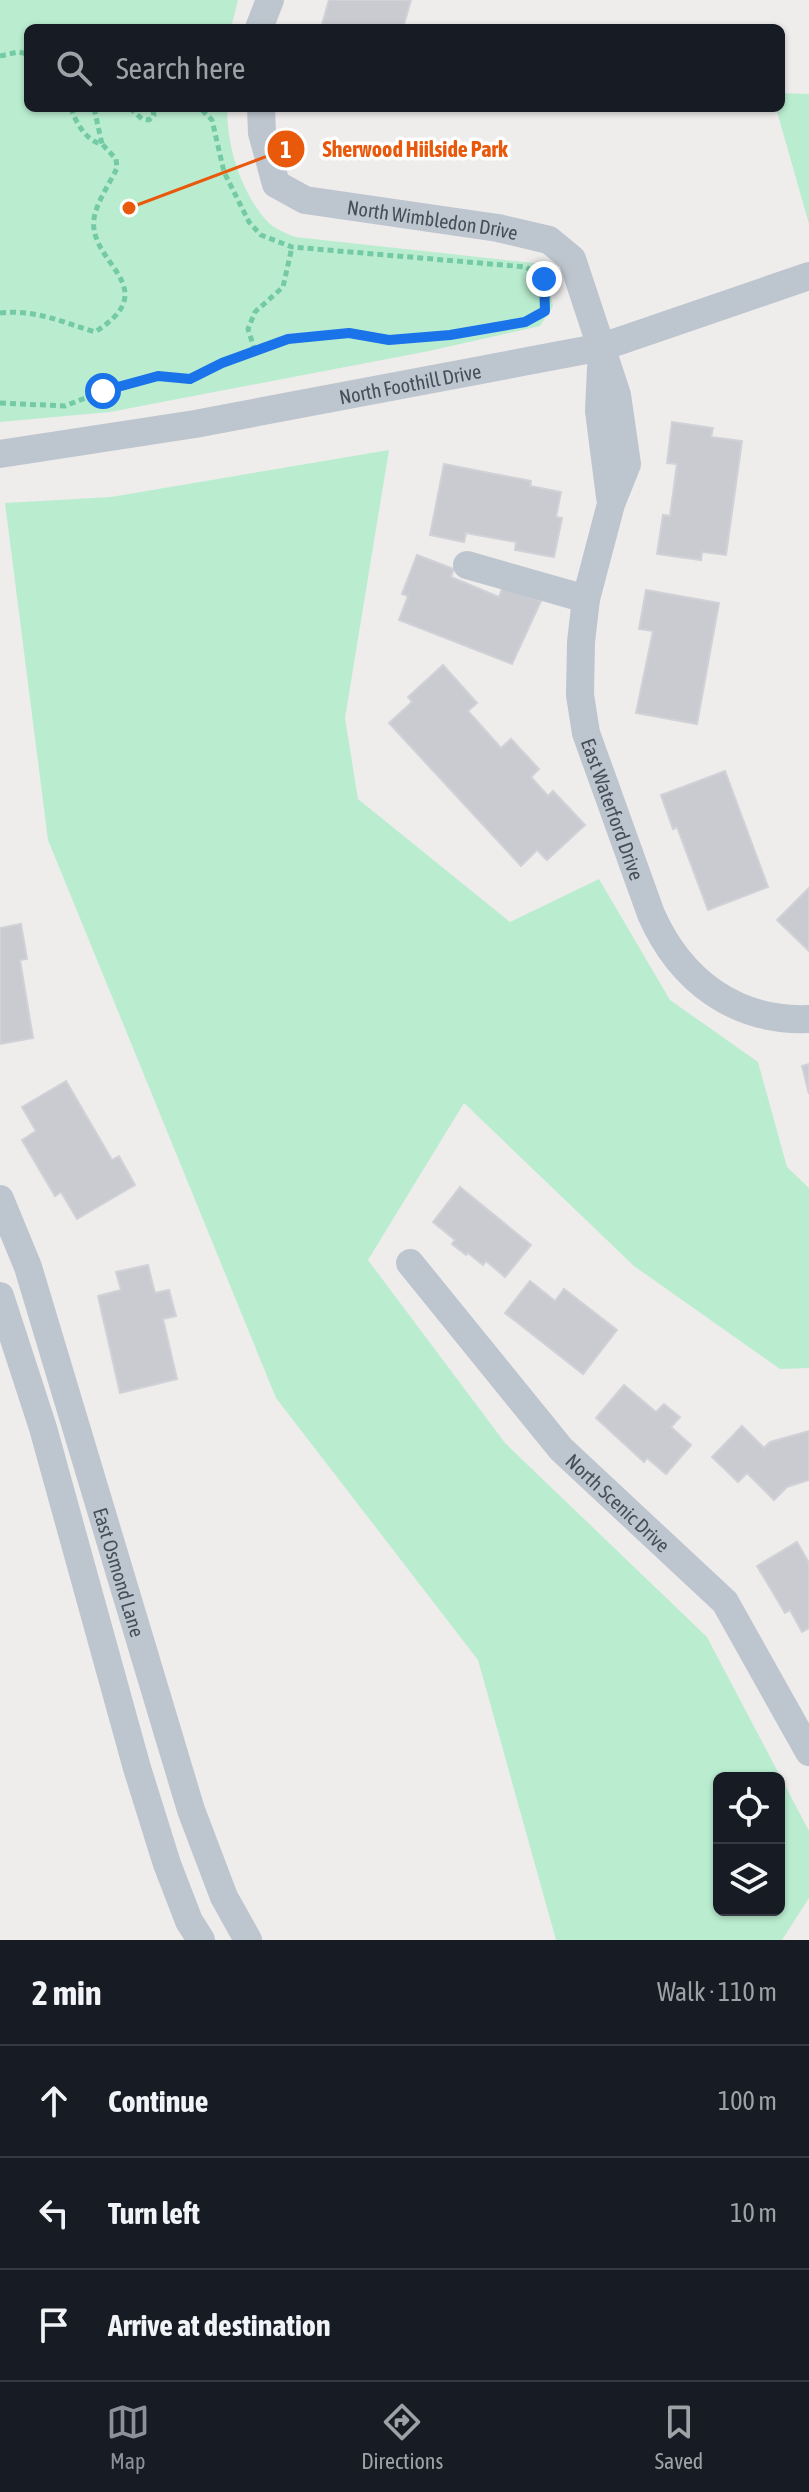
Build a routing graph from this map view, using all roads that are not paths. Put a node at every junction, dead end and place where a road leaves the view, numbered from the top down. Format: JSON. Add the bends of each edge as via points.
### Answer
{"nodes":[{"id":1,"x":270,"y":0,"type":"edge"},
{"id":2,"x":261,"y":24,"type":"edge"},
{"id":3,"x":261,"y":112,"type":"edge"},
{"id":4,"x":809,"y":276,"type":"edge"},
{"id":5,"x":602,"y":347,"type":"junction"},
{"id":6,"x":0,"y":454,"type":"edge"},
{"id":7,"x":467,"y":565,"type":"dead end"},
{"id":8,"x":586,"y":599,"type":"junction"},
{"id":9,"x":809,"y":1019,"type":"edge"},
{"id":10,"x":0,"y":1199,"type":"edge"},
{"id":11,"x":410,"y":1263,"type":"dead end"},
{"id":12,"x":0,"y":1296,"type":"edge"},
{"id":13,"x":809,"y":1752,"type":"edge"},
{"id":14,"x":201,"y":1940,"type":"edge"},
{"id":15,"x":248,"y":1940,"type":"edge"}],
"edges":[{"from":1,"to":2,"type":"street"},
{"from":3,"to":5,"type":"street","name":"North Wimbledon Drive","via":[[276,184],[305,200],[549,240],[572,259]]},
{"from":4,"to":5,"type":"street","name":"North Foothill Drive"},
{"from":5,"to":6,"type":"street","name":"North Foothill Drive","via":[[195,424]]},
{"from":5,"to":8,"type":"street","name":"East Waterford Drive","via":[[599,411],[611,504]]},
{"from":7,"to":8,"type":"street"},
{"from":8,"to":9,"type":"street","name":"East Waterford Drive","via":[[580,695],[586,733],[663,942],[687,973],[721,999],[754,1012]]},
{"from":10,"to":15,"type":"street","name":"East Osmond Lane","via":[[28,1267],[191,1810],[224,1897]]},
{"from":11,"to":13,"type":"street","name":"North Scenic Drive","via":[[561,1449],[725,1602]]},
{"from":12,"to":14,"type":"street","name":"East Osmond Lane","via":[[43,1428],[141,1782],[167,1864]]}]}
